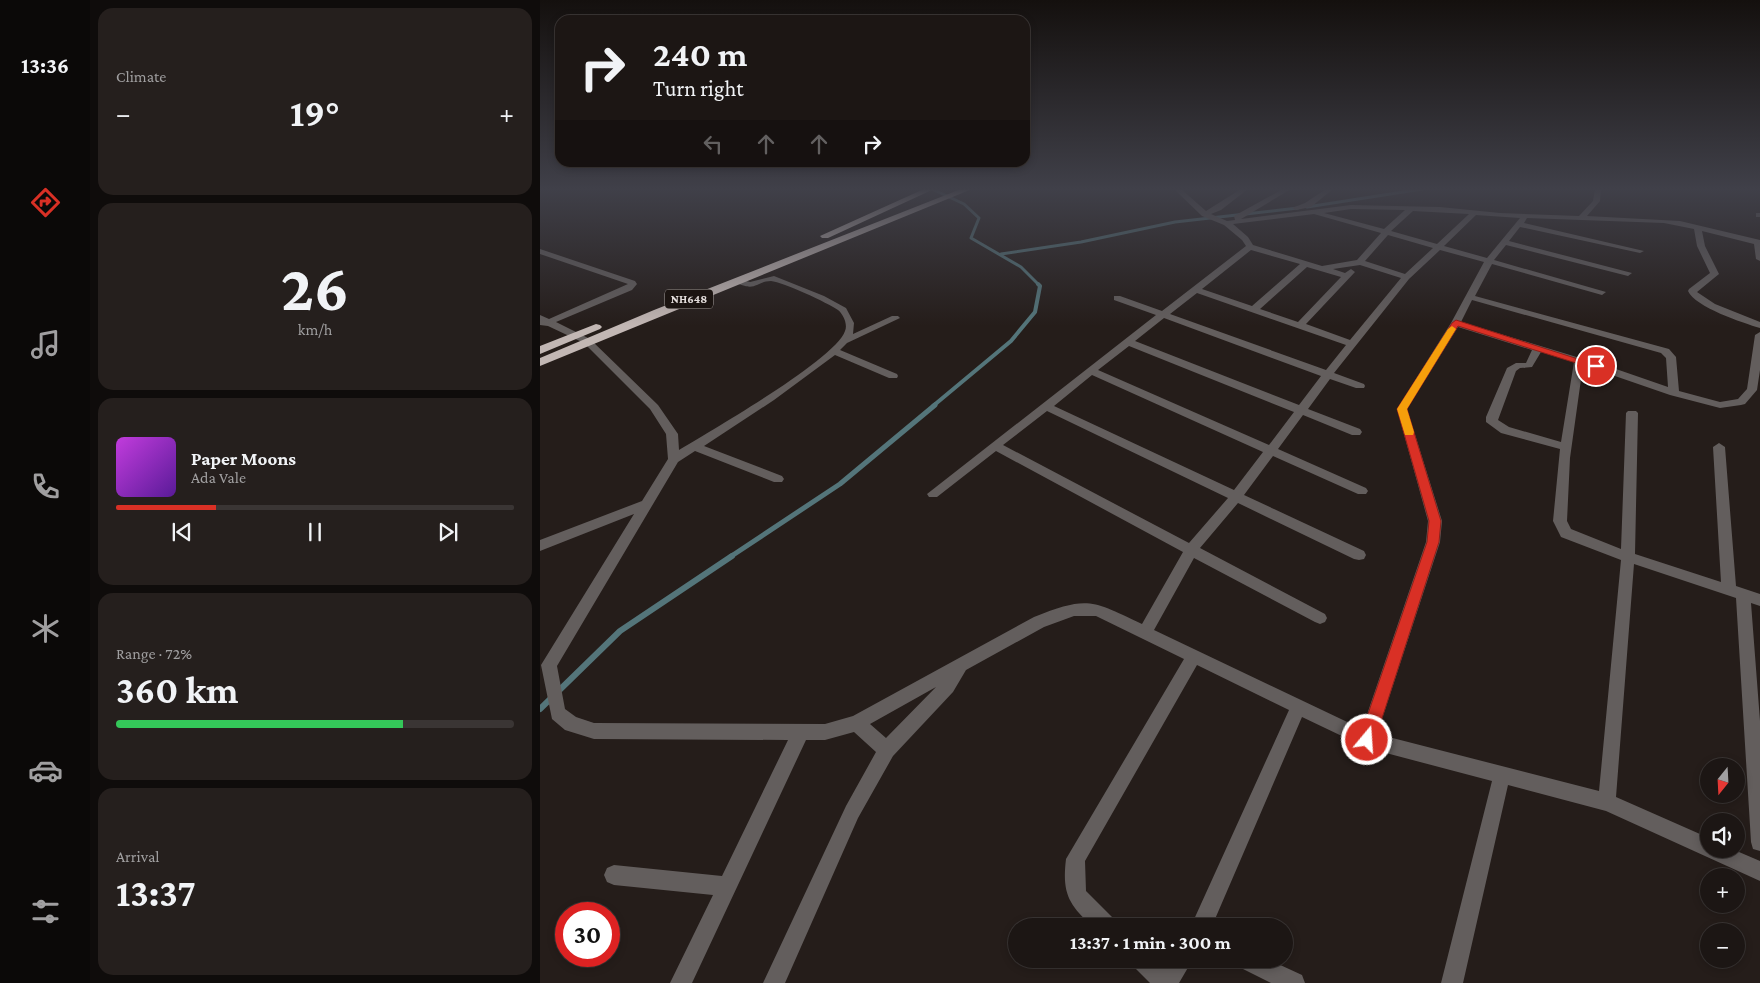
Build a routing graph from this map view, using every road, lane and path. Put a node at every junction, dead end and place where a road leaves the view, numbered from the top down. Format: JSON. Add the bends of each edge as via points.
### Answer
{"nodes":[{"id":1,"x":828,"y":235,"type":"joint"},
{"id":2,"x":853,"y":235,"type":"edge"},
{"id":3,"x":1240,"y":235,"type":"edge"},
{"id":4,"x":1384,"y":235,"type":"edge"},
{"id":5,"x":1396,"y":235,"type":"edge"},
{"id":6,"x":1451,"y":235,"type":"edge"},
{"id":7,"x":1510,"y":235,"type":"edge"},
{"id":8,"x":1579,"y":235,"type":"edge"},
{"id":9,"x":1699,"y":235,"type":"edge"},
{"id":10,"x":1728,"y":235,"type":"edge"},
{"id":11,"x":840,"y":240,"type":"junction"},
{"id":12,"x":1504,"y":242,"type":"junction"},
{"id":13,"x":1759,"y":242,"type":"edge"},
{"id":14,"x":1250,"y":247,"type":"junction"},
{"id":15,"x":1439,"y":247,"type":"junction"},
{"id":16,"x":540,"y":251,"type":"edge"},
{"id":17,"x":1640,"y":251,"type":"dead end"},
{"id":18,"x":1760,"y":259,"type":"edge"},
{"id":19,"x":1489,"y":261,"type":"junction"},
{"id":20,"x":1360,"y":262,"type":"junction"},
{"id":21,"x":1305,"y":264,"type":"junction"},
{"id":22,"x":1320,"y":269,"type":"junction"},
{"id":23,"x":1628,"y":273,"type":"dead end"},
{"id":24,"x":1406,"y":277,"type":"junction"},
{"id":25,"x":738,"y":280,"type":"junction"},
{"id":26,"x":1196,"y":289,"type":"junction"},
{"id":27,"x":1602,"y":292,"type":"dead end"},
{"id":28,"x":1470,"y":297,"type":"junction"},
{"id":29,"x":1117,"y":298,"type":"dead end"},
{"id":30,"x":1254,"y":309,"type":"junction"},
{"id":31,"x":1162,"y":315,"type":"junction"},
{"id":32,"x":895,"y":318,"type":"dead end"},
{"id":33,"x":543,"y":322,"type":"edge"},
{"id":34,"x":1456,"y":323,"type":"junction"},
{"id":35,"x":1300,"y":325,"type":"junction"},
{"id":36,"x":1760,"y":325,"type":"edge"},
{"id":37,"x":1760,"y":335,"type":"edge"},
{"id":38,"x":581,"y":338,"type":"junction"},
{"id":39,"x":845,"y":340,"type":"junction"},
{"id":40,"x":1128,"y":342,"type":"junction"},
{"id":41,"x":1353,"y":344,"type":"junction"},
{"id":42,"x":1538,"y":348,"type":"junction"},
{"id":43,"x":540,"y":350,"type":"edge"},
{"id":44,"x":834,"y":351,"type":"junction"},
{"id":45,"x":1579,"y":361,"type":"junction"},
{"id":46,"x":540,"y":362,"type":"edge"},
{"id":47,"x":1091,"y":371,"type":"junction"},
{"id":48,"x":1328,"y":374,"type":"junction"},
{"id":49,"x":893,"y":376,"type":"dead end"},
{"id":50,"x":1360,"y":386,"type":"dead end"},
{"id":51,"x":1674,"y":393,"type":"junction"},
{"id":52,"x":1045,"y":406,"type":"junction"},
{"id":53,"x":1301,"y":410,"type":"junction"},
{"id":54,"x":1632,"y":413,"type":"dead end"},
{"id":55,"x":1356,"y":432,"type":"dead end"},
{"id":56,"x":694,"y":446,"type":"junction"},
{"id":57,"x":995,"y":446,"type":"junction"},
{"id":58,"x":1566,"y":447,"type":"junction"},
{"id":59,"x":1719,"y":447,"type":"dead end"},
{"id":60,"x":1271,"y":451,"type":"junction"},
{"id":61,"x":674,"y":459,"type":"junction"},
{"id":62,"x":778,"y":479,"type":"dead end"},
{"id":63,"x":1362,"y":491,"type":"dead end"},
{"id":64,"x":933,"y":494,"type":"dead end"},
{"id":65,"x":1236,"y":497,"type":"junction"},
{"id":66,"x":647,"y":504,"type":"junction"},
{"id":67,"x":540,"y":546,"type":"edge"},
{"id":68,"x":1191,"y":550,"type":"junction"},
{"id":69,"x":1359,"y":554,"type":"dead end"},
{"id":70,"x":1628,"y":557,"type":"junction"},
{"id":71,"x":1736,"y":592,"type":"junction"},
{"id":72,"x":1760,"y":600,"type":"edge"},
{"id":73,"x":1320,"y":618,"type":"dead end"},
{"id":74,"x":1145,"y":633,"type":"junction"},
{"id":75,"x":1194,"y":656,"type":"junction"},
{"id":76,"x":960,"y":666,"type":"junction"},
{"id":77,"x":1299,"y":706,"type":"junction"},
{"id":78,"x":856,"y":722,"type":"junction"},
{"id":79,"x":801,"y":732,"type":"junction"},
{"id":80,"x":1367,"y":740,"type":"junction"},
{"id":81,"x":887,"y":750,"type":"junction"},
{"id":82,"x":1502,"y":776,"type":"junction"},
{"id":83,"x":1607,"y":802,"type":"junction"},
{"id":84,"x":1760,"y":842,"type":"edge"},
{"id":85,"x":1700,"y":844,"type":"edge"},
{"id":86,"x":1732,"y":858,"type":"edge"},
{"id":87,"x":1760,"y":871,"type":"edge"},
{"id":88,"x":614,"y":875,"type":"dead end"},
{"id":89,"x":728,"y":887,"type":"junction"},
{"id":90,"x":1099,"y":918,"type":"edge"},
{"id":91,"x":1205,"y":918,"type":"edge"},
{"id":92,"x":1150,"y":968,"type":"edge"},
{"id":93,"x":1176,"y":968,"type":"edge"},
{"id":94,"x":1263,"y":968,"type":"edge"},
{"id":95,"x":682,"y":983,"type":"edge"},
{"id":96,"x":774,"y":983,"type":"edge"},
{"id":97,"x":1166,"y":983,"type":"edge"},
{"id":98,"x":1294,"y":983,"type":"edge"},
{"id":99,"x":1452,"y":983,"type":"edge"}],
"edges":[{"from":1,"to":11,"type":"highway"},
{"from":1,"to":38,"type":"highway","number":"NH648"},
{"from":2,"to":11,"type":"highway","number":"NH648"},
{"from":3,"to":14,"type":"street"},
{"from":4,"to":20,"type":"street"},
{"from":5,"to":15,"type":"street"},
{"from":6,"to":15,"type":"street"},
{"from":7,"to":12,"type":"street"},
{"from":8,"to":17,"type":"street"},
{"from":9,"to":36,"type":"street","via":[[1715,274],[1692,291],[1694,296]]},
{"from":10,"to":13,"type":"street"},
{"from":11,"to":25,"type":"highway","number":"NH648"},
{"from":12,"to":19,"type":"street"},
{"from":12,"to":23,"type":"street"},
{"from":13,"to":18,"type":"street"},
{"from":14,"to":21,"type":"street"},
{"from":14,"to":26,"type":"street"},
{"from":15,"to":19,"type":"street"},
{"from":15,"to":24,"type":"street"},
{"from":16,"to":33,"type":"street","via":[[633,284]]},
{"from":19,"to":27,"type":"street"},
{"from":19,"to":28,"type":"street"},
{"from":20,"to":22,"type":"street"},
{"from":20,"to":24,"type":"street"},
{"from":21,"to":22,"type":"street"},
{"from":21,"to":30,"type":"street"},
{"from":22,"to":35,"type":"street","via":[[1350,273]]},
{"from":24,"to":41,"type":"street"},
{"from":25,"to":38,"type":"highway","number":"NH648"},
{"from":25,"to":39,"type":"street","via":[[750,285],[773,279],[831,302],[848,318],[850,330]]},
{"from":26,"to":30,"type":"street"},
{"from":26,"to":31,"type":"street"},
{"from":28,"to":34,"type":"street"},
{"from":28,"to":51,"type":"street","via":[[1665,351],[1672,357]]},
{"from":29,"to":31,"type":"street"},
{"from":30,"to":35,"type":"street"},
{"from":31,"to":40,"type":"street"},
{"from":31,"to":48,"type":"street"},
{"from":32,"to":39,"type":"street"},
{"from":33,"to":38,"type":"street"},
{"from":34,"to":42,"type":"street"},
{"from":34,"to":80,"type":"street","via":[[1402,409],[1435,521],[1433,542]]},
{"from":35,"to":41,"type":"street"},
{"from":37,"to":51,"type":"street","via":[[1752,390],[1742,402],[1720,405]]},
{"from":38,"to":43,"type":"highway","number":"NH648"},
{"from":38,"to":46,"type":"highway","number":"NH648"},
{"from":38,"to":61,"type":"street","via":[[654,407],[672,434]]},
{"from":39,"to":44,"type":"street"},
{"from":40,"to":47,"type":"street"},
{"from":40,"to":53,"type":"street"},
{"from":41,"to":48,"type":"street"},
{"from":42,"to":45,"type":"street"},
{"from":42,"to":58,"type":"street","via":[[1533,364],[1516,366],[1511,370],[1492,422],[1505,430]]},
{"from":44,"to":49,"type":"street"},
{"from":44,"to":56,"type":"street","via":[[793,384]]},
{"from":45,"to":51,"type":"street"},
{"from":45,"to":58,"type":"street"},
{"from":47,"to":52,"type":"street"},
{"from":47,"to":60,"type":"street"},
{"from":48,"to":50,"type":"street"},
{"from":48,"to":53,"type":"street"},
{"from":52,"to":57,"type":"street"},
{"from":52,"to":65,"type":"street"},
{"from":53,"to":55,"type":"street"},
{"from":53,"to":60,"type":"street"},
{"from":54,"to":70,"type":"street"},
{"from":56,"to":61,"type":"street"},
{"from":56,"to":62,"type":"street"},
{"from":57,"to":64,"type":"street"},
{"from":57,"to":68,"type":"street"},
{"from":58,"to":70,"type":"street","via":[[1562,527],[1566,533]]},
{"from":59,"to":71,"type":"street"},
{"from":60,"to":63,"type":"street"},
{"from":60,"to":65,"type":"street"},
{"from":61,"to":66,"type":"street"},
{"from":65,"to":68,"type":"street"},
{"from":65,"to":69,"type":"street"},
{"from":66,"to":67,"type":"street"},
{"from":66,"to":79,"type":"street","via":[[549,665],[558,713],[571,724],[594,731]]},
{"from":68,"to":73,"type":"street"},
{"from":68,"to":74,"type":"street"},
{"from":70,"to":71,"type":"street"},
{"from":70,"to":83,"type":"street"},
{"from":71,"to":72,"type":"street"},
{"from":71,"to":84,"type":"street"},
{"from":74,"to":75,"type":"street"},
{"from":74,"to":76,"type":"street","via":[[1098,610],[1076,608],[1039,622]]},
{"from":75,"to":77,"type":"street"},
{"from":75,"to":90,"type":"street","via":[[1076,858],[1072,882],[1078,898]]},
{"from":76,"to":78,"type":"street"},
{"from":76,"to":81,"type":"street","via":[[947,687]]},
{"from":77,"to":80,"type":"street"},
{"from":77,"to":91,"type":"street"},
{"from":78,"to":79,"type":"street","via":[[825,732]]},
{"from":78,"to":81,"type":"street"},
{"from":79,"to":89,"type":"street"},
{"from":80,"to":82,"type":"street"},
{"from":81,"to":96,"type":"street","via":[[852,812]]},
{"from":82,"to":83,"type":"street"},
{"from":82,"to":99,"type":"street"},
{"from":83,"to":85,"type":"street"},
{"from":86,"to":87,"type":"street"},
{"from":88,"to":89,"type":"street"},
{"from":89,"to":95,"type":"street"},
{"from":92,"to":97,"type":"street"},
{"from":93,"to":97,"type":"street"},
{"from":94,"to":98,"type":"street"}]}
